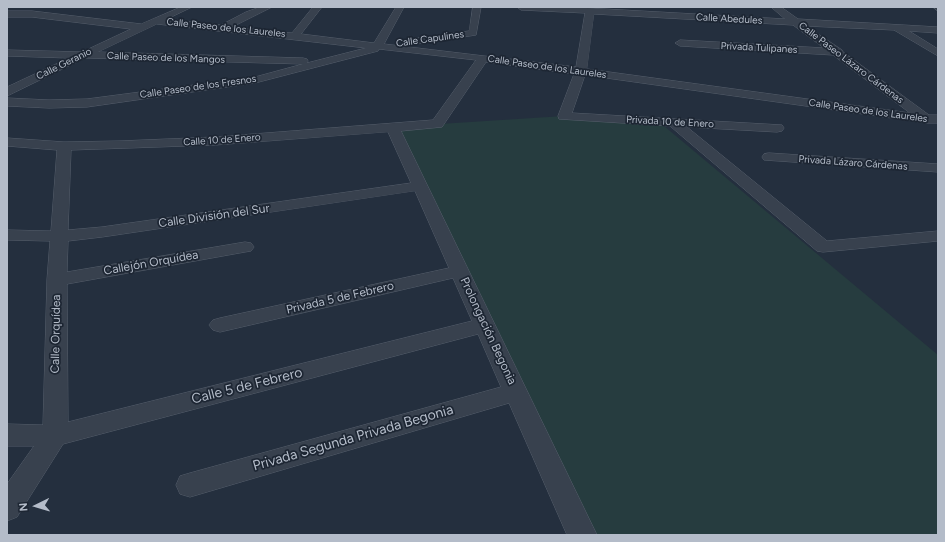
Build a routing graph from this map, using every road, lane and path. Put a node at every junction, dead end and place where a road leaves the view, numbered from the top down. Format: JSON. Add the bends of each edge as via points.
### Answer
{"nodes":[{"id":1,"x":188,"y":7,"type":"edge"},
{"id":2,"x":268,"y":7,"type":"edge"},
{"id":3,"x":318,"y":7,"type":"edge"},
{"id":4,"x":400,"y":7,"type":"edge"},
{"id":5,"x":477,"y":7,"type":"edge"},
{"id":6,"x":521,"y":7,"type":"edge"},
{"id":7,"x":775,"y":7,"type":"edge"},
{"id":8,"x":590,"y":11,"type":"junction"},
{"id":9,"x":654,"y":11,"type":"edge"},
{"id":10,"x":7,"y":14,"type":"edge"},
{"id":11,"x":156,"y":20,"type":"junction"},
{"id":12,"x":797,"y":22,"type":"junction"},
{"id":13,"x":142,"y":27,"type":"junction"},
{"id":14,"x":223,"y":28,"type":"junction"},
{"id":15,"x":896,"y":28,"type":"junction"},
{"id":16,"x":938,"y":30,"type":"edge"},
{"id":17,"x":295,"y":36,"type":"junction"},
{"id":18,"x":680,"y":44,"type":"dead end"},
{"id":19,"x":382,"y":46,"type":"junction"},
{"id":20,"x":838,"y":52,"type":"junction"},
{"id":21,"x":7,"y":53,"type":"edge"},
{"id":22,"x":938,"y":53,"type":"edge"},
{"id":23,"x":83,"y":55,"type":"junction"},
{"id":24,"x":483,"y":58,"type":"junction"},
{"id":25,"x":326,"y":62,"type":"junction"},
{"id":26,"x":581,"y":71,"type":"junction"},
{"id":27,"x":7,"y":92,"type":"edge"},
{"id":28,"x":7,"y":102,"type":"edge"},
{"id":29,"x":673,"y":122,"type":"junction"},
{"id":30,"x":934,"y":122,"type":"edge"},
{"id":31,"x":393,"y":127,"type":"junction"},
{"id":32,"x":777,"y":128,"type":"dead end"},
{"id":33,"x":7,"y":142,"type":"edge"},
{"id":34,"x":64,"y":146,"type":"junction"},
{"id":35,"x":768,"y":157,"type":"dead end"},
{"id":36,"x":938,"y":168,"type":"edge"},
{"id":37,"x":420,"y":186,"type":"junction"},
{"id":38,"x":7,"y":235,"type":"edge"},
{"id":39,"x":60,"y":236,"type":"junction"},
{"id":40,"x":938,"y":236,"type":"edge"},
{"id":41,"x":245,"y":247,"type":"dead end"},
{"id":42,"x":460,"y":271,"type":"junction"},
{"id":43,"x":57,"y":280,"type":"junction"},
{"id":44,"x":220,"y":325,"type":"dead end"},
{"id":45,"x":485,"y":325,"type":"junction"},
{"id":46,"x":516,"y":392,"type":"junction"},
{"id":47,"x":7,"y":435,"type":"edge"},
{"id":48,"x":54,"y":436,"type":"junction"},
{"id":49,"x":190,"y":485,"type":"dead end"},
{"id":50,"x":7,"y":508,"type":"edge"},
{"id":51,"x":582,"y":535,"type":"edge"}],
"edges":[{"from":1,"to":11,"type":"street","name":"Calle Geranio"},
{"from":2,"to":14,"type":"street"},
{"from":3,"to":17,"type":"street"},
{"from":4,"to":19,"type":"street"},
{"from":5,"to":19,"type":"street","name":"Calle Capulines","via":[[473,33]]},
{"from":6,"to":8,"type":"street","name":"Calle Abedules"},
{"from":7,"to":12,"type":"street","name":"Calle Paseo Lázaro Cárdenas"},
{"from":8,"to":9,"type":"street","name":"Calle Abedules"},
{"from":8,"to":26,"type":"street"},
{"from":9,"to":12,"type":"street","name":"Calle Abedules"},
{"from":10,"to":13,"type":"street","via":[[32,14]]},
{"from":11,"to":13,"type":"street","name":"Calle Geranio"},
{"from":11,"to":14,"type":"street","name":"Calle Paseo de los Laureles"},
{"from":12,"to":15,"type":"street","name":"Calle Abedules"},
{"from":12,"to":20,"type":"street","name":"Calle Paseo Lázaro Cárdenas"},
{"from":13,"to":23,"type":"street","name":"Calle Geranio"},
{"from":14,"to":17,"type":"street","name":"Calle Paseo de los Laureles"},
{"from":15,"to":16,"type":"street","name":"Calle Abedules"},
{"from":15,"to":22,"type":"street"},
{"from":17,"to":19,"type":"street","name":"Calle Paseo de los Laureles"},
{"from":18,"to":20,"type":"street","name":"Privada Tulipanes"},
{"from":19,"to":24,"type":"street","name":"Calle Paseo de los Laureles"},
{"from":19,"to":25,"type":"street","name":"Calle Paseo de los Fresnos"},
{"from":20,"to":30,"type":"street","name":"Calle Paseo Lázaro Cárdenas"},
{"from":21,"to":23,"type":"street","name":"Calle Paseo de los Mangos"},
{"from":23,"to":25,"type":"street","name":"Calle Paseo de los Mangos"},
{"from":23,"to":27,"type":"street","name":"Calle Geranio"},
{"from":24,"to":26,"type":"street","name":"Calle Paseo de los Laureles"},
{"from":24,"to":31,"type":"street","name":"Calle 10 de Enero","via":[[437,124]]},
{"from":25,"to":28,"type":"street","name":"Calle Paseo de los Fresnos","via":[[255,80],[87,103]]},
{"from":26,"to":29,"type":"street","name":"Privada 10 de Enero","via":[[564,116]]},
{"from":26,"to":30,"type":"street","name":"Calle Paseo de los Laureles"},
{"from":29,"to":32,"type":"street","name":"Privada 10 de Enero"},
{"from":29,"to":40,"type":"street","via":[[823,247]]},
{"from":31,"to":34,"type":"street","name":"Calle 10 de Enero","via":[[215,140]]},
{"from":31,"to":37,"type":"street","name":"Prolongación Begonia"},
{"from":33,"to":34,"type":"street","name":"Calle 10 de Enero"},
{"from":34,"to":39,"type":"street","name":"Calle Orquídea"},
{"from":35,"to":36,"type":"street","name":"Privada Lázaro Cárdenas"},
{"from":37,"to":39,"type":"street","name":"Calle División del Sur"},
{"from":37,"to":42,"type":"street","name":"Prolongación Begonia"},
{"from":38,"to":39,"type":"street","name":"Calle División del Sur"},
{"from":39,"to":43,"type":"street","name":"Calle Orquídea"},
{"from":41,"to":43,"type":"street","name":"Callejón Orquídea"},
{"from":42,"to":44,"type":"street","name":"Privada 5 de Febrero"},
{"from":42,"to":45,"type":"street","name":"Prolongación Begonia"},
{"from":43,"to":48,"type":"street","name":"Calle Orquídea"},
{"from":45,"to":46,"type":"street","name":"Prolongación Begonia"},
{"from":45,"to":48,"type":"street","name":"Calle 5 de Febrero"},
{"from":46,"to":49,"type":"street","name":"Privada Segunda Privada Begonia"},
{"from":46,"to":51,"type":"street","name":"Prolongación Begonia"},
{"from":47,"to":48,"type":"street","name":"Calle 5 de Febrero"},
{"from":48,"to":50,"type":"street"}]}
